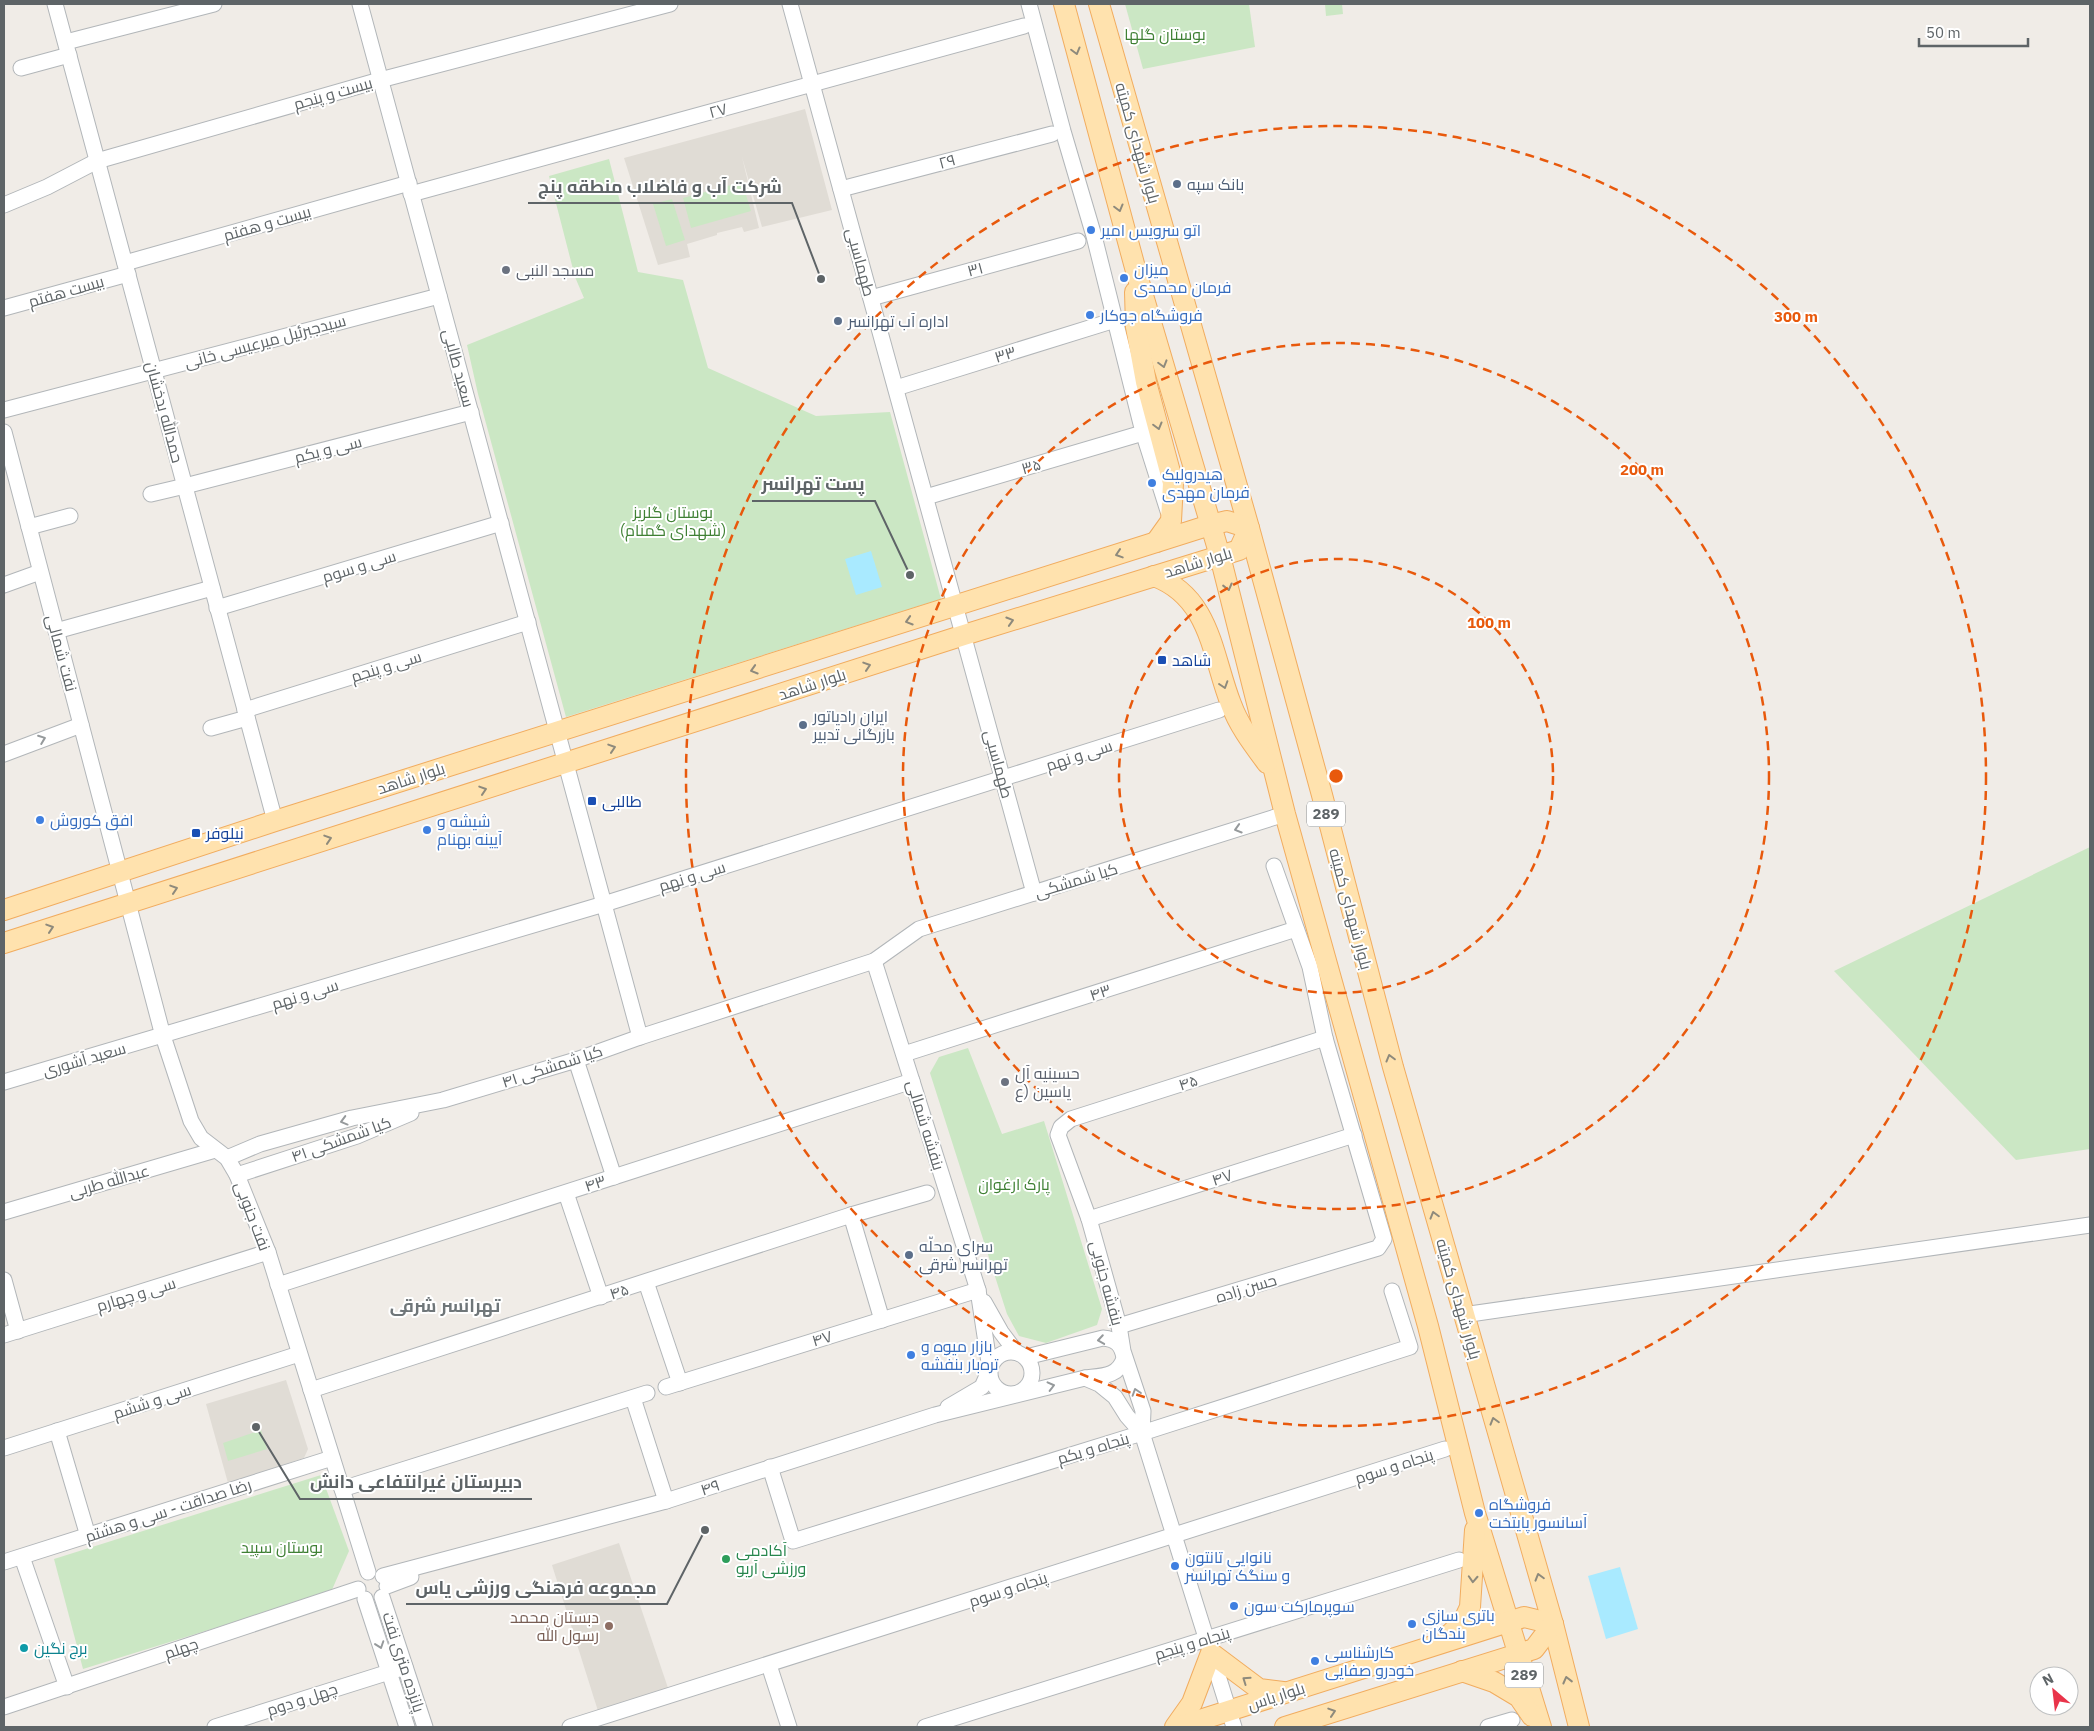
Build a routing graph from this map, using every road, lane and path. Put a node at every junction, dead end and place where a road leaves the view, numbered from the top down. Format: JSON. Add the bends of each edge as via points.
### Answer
{"nodes":[{"id":1,"x":56,"y":4,"type":"edge"},
{"id":2,"x":214,"y":4,"type":"edge"},
{"id":3,"x":360,"y":4,"type":"edge"},
{"id":4,"x":670,"y":4,"type":"edge"},
{"id":5,"x":790,"y":4,"type":"edge"},
{"id":6,"x":1029,"y":4,"type":"edge"},
{"id":7,"x":1064,"y":4,"type":"edge"},
{"id":8,"x":1099,"y":4,"type":"edge"},
{"id":9,"x":1024,"y":26,"type":"dead end"},
{"id":10,"x":67,"y":49,"type":"junction"},
{"id":11,"x":21,"y":68,"type":"dead end"},
{"id":12,"x":380,"y":80,"type":"junction"},
{"id":13,"x":812,"y":84,"type":"junction"},
{"id":14,"x":1052,"y":134,"type":"dead end"},
{"id":15,"x":98,"y":161,"type":"junction"},
{"id":16,"x":410,"y":189,"type":"junction"},
{"id":17,"x":841,"y":189,"type":"junction"},
{"id":18,"x":4,"y":205,"type":"edge"},
{"id":19,"x":1078,"y":241,"type":"dead end"},
{"id":20,"x":126,"y":268,"type":"junction"},
{"id":21,"x":1137,"y":275,"type":"junction"},
{"id":22,"x":439,"y":296,"type":"junction"},
{"id":23,"x":871,"y":298,"type":"junction"},
{"id":24,"x":4,"y":308,"type":"edge"},
{"id":25,"x":1114,"y":320,"type":"junction"},
{"id":26,"x":154,"y":370,"type":"junction"},
{"id":27,"x":896,"y":388,"type":"junction"},
{"id":28,"x":4,"y":410,"type":"edge"},
{"id":29,"x":471,"y":412,"type":"junction"},
{"id":30,"x":4,"y":432,"type":"edge"},
{"id":31,"x":1136,"y":435,"type":"dead end"},
{"id":32,"x":185,"y":486,"type":"junction"},
{"id":33,"x":151,"y":494,"type":"dead end"},
{"id":34,"x":926,"y":497,"type":"junction"},
{"id":35,"x":70,"y":516,"type":"dead end"},
{"id":36,"x":1171,"y":521,"type":"junction"},
{"id":37,"x":501,"y":523,"type":"junction"},
{"id":38,"x":1210,"y":525,"type":"junction"},
{"id":39,"x":29,"y":527,"type":"junction"},
{"id":40,"x":1249,"y":528,"type":"junction"},
{"id":41,"x":1156,"y":542,"type":"junction"},
{"id":42,"x":1220,"y":556,"type":"junction"},
{"id":43,"x":40,"y":572,"type":"junction"},
{"id":44,"x":1154,"y":576,"type":"junction"},
{"id":45,"x":4,"y":585,"type":"edge"},
{"id":46,"x":212,"y":588,"type":"junction"},
{"id":47,"x":956,"y":606,"type":"junction"},
{"id":48,"x":218,"y":608,"type":"junction"},
{"id":49,"x":528,"y":622,"type":"junction"},
{"id":50,"x":56,"y":631,"type":"junction"},
{"id":51,"x":964,"y":635,"type":"junction"},
{"id":52,"x":1219,"y":710,"type":"dead end"},
{"id":53,"x":246,"y":714,"type":"junction"},
{"id":54,"x":80,"y":724,"type":"junction"},
{"id":55,"x":211,"y":728,"type":"dead end"},
{"id":56,"x":558,"y":732,"type":"junction"},
{"id":57,"x":4,"y":754,"type":"edge"},
{"id":58,"x":566,"y":763,"type":"junction"},
{"id":59,"x":1274,"y":773,"type":"junction"},
{"id":60,"x":1003,"y":779,"type":"junction"},
{"id":61,"x":1285,"y":814,"type":"junction"},
{"id":62,"x":274,"y":821,"type":"junction"},
{"id":63,"x":1274,"y":866,"type":"dead end"},
{"id":64,"x":120,"y":873,"type":"junction"},
{"id":65,"x":1034,"y":893,"type":"junction"},
{"id":66,"x":127,"y":904,"type":"junction"},
{"id":67,"x":604,"y":904,"type":"junction"},
{"id":68,"x":4,"y":910,"type":"edge"},
{"id":69,"x":1296,"y":929,"type":"junction"},
{"id":70,"x":4,"y":943,"type":"edge"},
{"id":71,"x":874,"y":961,"type":"junction"},
{"id":72,"x":163,"y":1036,"type":"junction"},
{"id":73,"x":640,"y":1037,"type":"junction"},
{"id":74,"x":1325,"y":1038,"type":"junction"},
{"id":75,"x":904,"y":1054,"type":"junction"},
{"id":76,"x":576,"y":1060,"type":"junction"},
{"id":77,"x":912,"y":1081,"type":"junction"},
{"id":78,"x":4,"y":1082,"type":"edge"},
{"id":79,"x":443,"y":1100,"type":"junction"},
{"id":80,"x":1058,"y":1135,"type":"joint"},
{"id":81,"x":1354,"y":1135,"type":"junction"},
{"id":82,"x":221,"y":1154,"type":"junction"},
{"id":83,"x":237,"y":1175,"type":"junction"},
{"id":84,"x":614,"y":1177,"type":"junction"},
{"id":85,"x":566,"y":1193,"type":"junction"},
{"id":86,"x":927,"y":1193,"type":"dead end"},
{"id":87,"x":4,"y":1212,"type":"edge"},
{"id":88,"x":851,"y":1215,"type":"junction"},
{"id":89,"x":1090,"y":1219,"type":"junction"},
{"id":90,"x":2090,"y":1225,"type":"edge"},
{"id":91,"x":268,"y":1252,"type":"junction"},
{"id":92,"x":4,"y":1280,"type":"edge"},
{"id":93,"x":646,"y":1282,"type":"junction"},
{"id":94,"x":278,"y":1285,"type":"junction"},
{"id":95,"x":978,"y":1290,"type":"junction"},
{"id":96,"x":1392,"y":1290,"type":"dead end"},
{"id":97,"x":601,"y":1296,"type":"junction"},
{"id":98,"x":1463,"y":1315,"type":"junction"},
{"id":99,"x":882,"y":1320,"type":"junction"},
{"id":100,"x":1119,"y":1326,"type":"junction"},
{"id":101,"x":11,"y":1333,"type":"edge"},
{"id":102,"x":1123,"y":1352,"type":"junction"},
{"id":103,"x":299,"y":1354,"type":"junction"},
{"id":104,"x":1021,"y":1355,"type":"junction"},
{"id":105,"x":990,"y":1369,"type":"junction"},
{"id":106,"x":1085,"y":1378,"type":"junction"},
{"id":107,"x":311,"y":1390,"type":"junction"},
{"id":108,"x":1018,"y":1394,"type":"junction"},
{"id":109,"x":935,"y":1415,"type":"junction"},
{"id":110,"x":57,"y":1431,"type":"junction"},
{"id":111,"x":1142,"y":1433,"type":"junction"},
{"id":112,"x":5,"y":1443,"type":"edge"},
{"id":113,"x":1446,"y":1449,"type":"dead end"},
{"id":114,"x":332,"y":1458,"type":"junction"},
{"id":115,"x":770,"y":1467,"type":"junction"},
{"id":116,"x":342,"y":1488,"type":"junction"},
{"id":117,"x":666,"y":1501,"type":"junction"},
{"id":118,"x":1475,"y":1513,"type":"junction"},
{"id":119,"x":88,"y":1536,"type":"junction"},
{"id":120,"x":1174,"y":1536,"type":"junction"},
{"id":121,"x":22,"y":1557,"type":"junction"},
{"id":122,"x":1459,"y":1560,"type":"dead end"},
{"id":123,"x":4,"y":1562,"type":"edge"},
{"id":124,"x":380,"y":1583,"type":"junction"},
{"id":125,"x":361,"y":1594,"type":"junction"},
{"id":126,"x":1553,"y":1624,"type":"junction"},
{"id":127,"x":1500,"y":1625,"type":"junction"},
{"id":128,"x":1208,"y":1646,"type":"junction"},
{"id":129,"x":1431,"y":1648,"type":"junction"},
{"id":130,"x":1510,"y":1656,"type":"junction"},
{"id":131,"x":769,"y":1665,"type":"junction"},
{"id":132,"x":405,"y":1666,"type":"junction"},
{"id":133,"x":389,"y":1671,"type":"junction"},
{"id":134,"x":1462,"y":1671,"type":"junction"},
{"id":135,"x":67,"y":1687,"type":"junction"},
{"id":136,"x":1287,"y":1693,"type":"junction"},
{"id":137,"x":4,"y":1707,"type":"edge"},
{"id":138,"x":1231,"y":1719,"type":"edge"},
{"id":139,"x":1512,"y":1720,"type":"dead end"},
{"id":140,"x":215,"y":1727,"type":"edge"},
{"id":141,"x":407,"y":1727,"type":"edge"},
{"id":142,"x":425,"y":1727,"type":"edge"},
{"id":143,"x":570,"y":1727,"type":"edge"},
{"id":144,"x":789,"y":1727,"type":"edge"},
{"id":145,"x":926,"y":1727,"type":"edge"},
{"id":146,"x":1177,"y":1727,"type":"edge"},
{"id":147,"x":1285,"y":1727,"type":"edge"},
{"id":148,"x":1488,"y":1727,"type":"edge"},
{"id":149,"x":1540,"y":1727,"type":"edge"},
{"id":150,"x":1579,"y":1727,"type":"edge"}],
"edges":[{"from":1,"to":10,"type":"street","name":"حمدالله بدخشان"},
{"from":2,"to":10,"type":"street"},
{"from":3,"to":12,"type":"street","name":"سعید طالبی"},
{"from":4,"to":12,"type":"street","name":"بیست و پنجم"},
{"from":5,"to":13,"type":"street","name":"طهماسبی"},
{"from":6,"to":25,"type":"street","via":[[1094,236]]},
{"from":7,"to":21,"type":"main road","number":"289","one_way":true},
{"from":8,"to":40,"type":"main road","name":"بلوار شهدای کمیته","number":"289"},
{"from":9,"to":13,"type":"street","name":"۲۷"},
{"from":10,"to":11,"type":"street"},
{"from":10,"to":15,"type":"street","name":"حمدالله بدخشان"},
{"from":12,"to":15,"type":"street","name":"بیست و پنجم"},
{"from":12,"to":16,"type":"street","name":"سعید طالبی"},
{"from":13,"to":16,"type":"street","name":"۲۷"},
{"from":13,"to":17,"type":"street","name":"طهماسبی"},
{"from":14,"to":17,"type":"street","name":"۲۹"},
{"from":15,"to":18,"type":"street","name":"بیست و پنجم"},
{"from":15,"to":20,"type":"street","name":"حمدالله بدخشان"},
{"from":16,"to":20,"type":"street","name":"بیست و هفتم"},
{"from":16,"to":22,"type":"street","name":"سعید طالبی"},
{"from":17,"to":23,"type":"street","name":"طهماسبی"},
{"from":19,"to":23,"type":"street","name":"۳۱"},
{"from":20,"to":24,"type":"street","name":"بیست هفتم"},
{"from":20,"to":26,"type":"street","name":"حمدالله بدخشان"},
{"from":21,"to":36,"type":"main road","one_way":true,"via":[[1134,298],[1136,327],[1146,382],[1173,483]]},
{"from":21,"to":38,"type":"main road","number":"289","one_way":true},
{"from":22,"to":26,"type":"street","name":"سیدجبرئیل میرعیسی خانی"},
{"from":22,"to":29,"type":"street","name":"سعید طالبی"},
{"from":23,"to":27,"type":"street","name":"طهماسبی"},
{"from":25,"to":27,"type":"street","name":"۳۳"},
{"from":25,"to":36,"type":"street","via":[[1143,432]]},
{"from":26,"to":28,"type":"street","name":"سیدجبرئیل میرعیسی خانی"},
{"from":26,"to":32,"type":"street","name":"حمدالله بدخشان"},
{"from":27,"to":34,"type":"street","name":"طهماسبی"},
{"from":29,"to":32,"type":"street","name":"سی و یکم"},
{"from":29,"to":37,"type":"street","name":"سعید طالبی"},
{"from":30,"to":39,"type":"street","name":"نفت شمالی"},
{"from":31,"to":34,"type":"street","name":"۳۵"},
{"from":32,"to":33,"type":"street","name":"سی و یکم"},
{"from":32,"to":46,"type":"street","name":"حمدالله بدخشان"},
{"from":34,"to":47,"type":"street","name":"طهماسبی"},
{"from":35,"to":39,"type":"street"},
{"from":36,"to":41,"type":"main road"},
{"from":37,"to":48,"type":"street","name":"سی و سوم"},
{"from":37,"to":49,"type":"street","name":"سعید طالبی"},
{"from":38,"to":40,"type":"main road","name":"بلوار شاهد","via":[[1227,521]]},
{"from":38,"to":41,"type":"main road","name":"بلوار شاهد"},
{"from":38,"to":42,"type":"main road","number":"289"},
{"from":39,"to":43,"type":"street","name":"نفت شمالی"},
{"from":40,"to":42,"type":"main road","name":"بلوار شاهد","via":[[1239,550]]},
{"from":98,"to":40,"type":"main road","name":"بلوار شهدای کمیته","number":"289","one_way":true,"via":[[1392,1067]]},
{"from":41,"to":47,"type":"main road","name":"بلوار شاهد","one_way":true},
{"from":42,"to":44,"type":"main road","name":"بلوار شاهد"},
{"from":42,"to":59,"type":"main road","number":"289","one_way":true},
{"from":43,"to":45,"type":"street"},
{"from":43,"to":50,"type":"street","name":"نفت شمالی"},
{"from":51,"to":44,"type":"main road","name":"بلوار شاهد","one_way":true},
{"from":44,"to":59,"type":"main road","one_way":true,"via":[[1179,588],[1195,608],[1212,642],[1231,706],[1245,733]]},
{"from":46,"to":48,"type":"street","name":"حمدالله بدخشان"},
{"from":46,"to":50,"type":"street"},
{"from":47,"to":51,"type":"street","name":"طهماسبی"},
{"from":47,"to":56,"type":"main road","name":"بلوار شاهد","one_way":true},
{"from":48,"to":53,"type":"street","name":"حمدالله بدخشان"},
{"from":49,"to":53,"type":"street","name":"سی و پنجم"},
{"from":49,"to":56,"type":"street","name":"سعید طالبی"},
{"from":50,"to":54,"type":"street","name":"نفت شمالی"},
{"from":58,"to":51,"type":"main road","name":"بلوار شاهد","one_way":true},
{"from":51,"to":60,"type":"street","name":"طهماسبی"},
{"from":52,"to":60,"type":"street","name":"سی و نهم"},
{"from":53,"to":55,"type":"street","name":"سی و پنجم"},
{"from":53,"to":62,"type":"street","name":"حمدالله بدخشان"},
{"from":57,"to":54,"type":"street","one_way":true},
{"from":54,"to":64,"type":"street","name":"نفت شمالی"},
{"from":56,"to":58,"type":"street","name":"سعید طالبی"},
{"from":56,"to":62,"type":"main road","name":"بلوار شاهد"},
{"from":66,"to":58,"type":"main road","name":"بلوار شاهد","one_way":true},
{"from":58,"to":67,"type":"street"},
{"from":59,"to":61,"type":"main road","number":"289"},
{"from":60,"to":65,"type":"street","name":"طهماسبی"},
{"from":60,"to":67,"type":"street","name":"سی و نهم"},
{"from":61,"to":65,"type":"street","name":"کیا شمشکی","one_way":true},
{"from":61,"to":118,"type":"main road","number":"289","via":[[1425,1318]]},
{"from":62,"to":64,"type":"main road","name":"بلوار شاهد"},
{"from":63,"to":69,"type":"street"},
{"from":64,"to":66,"type":"street","name":"نفت جنوبی"},
{"from":64,"to":68,"type":"main road","name":"بلوار شاهد"},
{"from":65,"to":71,"type":"street","name":"کیا شمشکی","via":[[919,929]]},
{"from":70,"to":66,"type":"main road","name":"بلوار شاهد","one_way":true},
{"from":66,"to":72,"type":"street","name":"نفت جنوبی"},
{"from":67,"to":72,"type":"street","name":"سی و نهم"},
{"from":67,"to":73,"type":"street"},
{"from":69,"to":74,"type":"street","via":[[1310,967]]},
{"from":69,"to":75,"type":"street","name":"۴۳"},
{"from":71,"to":73,"type":"street","name":"۴۱ کیا شمشکی"},
{"from":71,"to":75,"type":"street","name":"بنفشه شمالی"},
{"from":72,"to":78,"type":"street","name":"سعید آشوری"},
{"from":72,"to":82,"type":"street","name":"نفت جنوبی","via":[[191,1121],[201,1138]]},
{"from":73,"to":76,"type":"street","name":"۴۱ کیا شمشکی"},
{"from":74,"to":80,"type":"street","name":"۴۵","via":[[1071,1119],[1061,1127]]},
{"from":74,"to":81,"type":"street"},
{"from":75,"to":77,"type":"street","name":"بنفشه شمالی"},
{"from":76,"to":79,"type":"street","name":"۴۱ کیا شمشکی"},
{"from":76,"to":84,"type":"street"},
{"from":77,"to":84,"type":"street","name":"۴۳"},
{"from":77,"to":95,"type":"street","name":"بنفشه شمالی"},
{"from":79,"to":82,"type":"street","name":"۴۱ کیا شمشکی","one_way":true,"via":[[352,1118]]},
{"from":79,"to":83,"type":"street","name":"کیا شمشکی ۴۱","via":[[357,1136]]},
{"from":80,"to":89,"type":"street","name":"بنفشه جنوبی"},
{"from":81,"to":89,"type":"street","name":"۴۷"},
{"from":81,"to":100,"type":"street","name":"حسن زاده","via":[[1384,1239],[1378,1248]]},
{"from":82,"to":83,"type":"street","name":"نفت جنوبی"},
{"from":82,"to":87,"type":"street","name":"عبدالله طربی"},
{"from":83,"to":91,"type":"street","name":"نفت جنوبی"},
{"from":84,"to":85,"type":"street","name":"۴۳"},
{"from":85,"to":94,"type":"street","name":"۴۳"},
{"from":85,"to":97,"type":"street"},
{"from":86,"to":88,"type":"street","name":"۴۵"},
{"from":88,"to":93,"type":"street","name":"۴۵"},
{"from":88,"to":99,"type":"street"},
{"from":89,"to":100,"type":"street","name":"بنفشه جنوبی"},
{"from":90,"to":98,"type":"street"},
{"from":91,"to":94,"type":"street","name":"نفت جنوبی"},
{"from":91,"to":101,"type":"street","name":"سی و چهارم"},
{"from":92,"to":101,"type":"street"},
{"from":93,"to":97,"type":"street","name":"۴۵"},
{"from":93,"to":99,"type":"street","name":"۴۷","via":[[673,1385]]},
{"from":94,"to":103,"type":"street","name":"نفت جنوبی"},
{"from":95,"to":99,"type":"street","name":"۴۷"},
{"from":95,"to":104,"type":"street","name":"بنفشه شمالی","via":[[1001,1332]]},
{"from":95,"to":105,"type":"street","name":"بنفشه شمالی"},
{"from":96,"to":111,"type":"street","name":"پنجاه و یکم","via":[[1410,1347]]},
{"from":97,"to":107,"type":"street","name":"۴۵"},
{"from":126,"to":98,"type":"main road","name":"بلوار شهدای کمیته","number":"289","one_way":true},
{"from":100,"to":102,"type":"street","name":"بنفشه جنوبی"},
{"from":102,"to":104,"type":"street","one_way":true,"via":[[1116,1341],[1103,1338]]},
{"from":102,"to":106,"type":"street","via":[[1122,1364],[1114,1373]]},
{"from":111,"to":102,"type":"street","name":"بنفشه جنوبی","one_way":true,"via":[[1143,1411]]},
{"from":103,"to":107,"type":"street","name":"نفت جنوبی"},
{"from":103,"to":110,"type":"street","name":"سی و ششم"},
{"from":104,"to":105,"type":"street","via":[[1005,1352],[995,1359]]},
{"from":104,"to":108,"type":"street","via":[[1032,1366],[1033,1378],[1028,1388]]},
{"from":105,"to":108,"type":"street","via":[[991,1380],[997,1390],[1007,1395]]},
{"from":105,"to":109,"type":"street","via":[[982,1387]]},
{"from":108,"to":106,"type":"street","one_way":true},
{"from":106,"to":111,"type":"street","name":"بنفشه جنوبی","via":[[1115,1397]]},
{"from":107,"to":114,"type":"street","name":"نفت جنوبی"},
{"from":108,"to":109,"type":"street"},
{"from":109,"to":115,"type":"street","name":"۴۹"},
{"from":110,"to":112,"type":"street","name":"سی و ششم"},
{"from":110,"to":119,"type":"street"},
{"from":111,"to":115,"type":"street","name":"پنجاه و یکم","via":[[793,1541]]},
{"from":111,"to":120,"type":"street","name":"بنفشه جنوبی"},
{"from":113,"to":120,"type":"street","name":"پنجاه و سوم"},
{"from":114,"to":116,"type":"street","name":"نفت جنوبی"},
{"from":114,"to":119,"type":"street","name":"رضا صداقت - سی و هشتم"},
{"from":115,"to":117,"type":"street","name":"۴۹"},
{"from":116,"to":117,"type":"street","via":[[640,1396]]},
{"from":116,"to":124,"type":"street","name":"نفت جنوبی"},
{"from":117,"to":124,"type":"street","name":"۴۹"},
{"from":118,"to":127,"type":"main road","number":"289"},
{"from":118,"to":129,"type":"main road","one_way":true,"via":[[1473,1585],[1468,1612],[1458,1627]]},
{"from":119,"to":121,"type":"street","name":"رضا صداقت - سی و هشتم"},
{"from":120,"to":128,"type":"street","name":"بنفشه جنوبی"},
{"from":120,"to":131,"type":"street","name":"پنجاه و سوم"},
{"from":121,"to":123,"type":"street","name":"رضا صداقت - سی و هشتم"},
{"from":121,"to":135,"type":"street"},
{"from":122,"to":128,"type":"street","name":"پنجاه و پنجم"},
{"from":124,"to":125,"type":"street","name":"چهلم","via":[[371,1600]]},
{"from":124,"to":125,"type":"street","via":[[360,1578]]},
{"from":124,"to":132,"type":"street","name":"پانزده متری نفت"},
{"from":125,"to":133,"type":"street","name":"پانزده متری نفت","one_way":true},
{"from":125,"to":135,"type":"street","name":"چهلم"},
{"from":126,"to":127,"type":"main road","name":"بلوار یاس","via":[[1524,1617]]},
{"from":126,"to":130,"type":"main road","name":"بلوار یاس","via":[[1534,1649]]},
{"from":150,"to":126,"type":"main road","name":"بلوار شهدای کمیته","number":"289","one_way":true},
{"from":127,"to":129,"type":"main road","name":"بلوار یاس"},
{"from":127,"to":130,"type":"main road"},
{"from":136,"to":128,"type":"main road","one_way":true,"via":[[1259,1689]]},
{"from":128,"to":138,"type":"street","name":"بنفشه جنوبی"},
{"from":128,"to":145,"type":"street","name":"پنجاه و پنجم"},
{"from":128,"to":146,"type":"main road","via":[[1192,1703]]},
{"from":129,"to":136,"type":"main road","name":"بلوار یاس"},
{"from":130,"to":134,"type":"main road","name":"بلوار یاس"},
{"from":130,"to":149,"type":"main road","number":"289"},
{"from":131,"to":143,"type":"street","name":"پنجاه و سوم"},
{"from":131,"to":144,"type":"street"},
{"from":132,"to":133,"type":"street","name":"چهل و دوم"},
{"from":132,"to":142,"type":"street","name":"پانزده متری نفت"},
{"from":133,"to":140,"type":"street","name":"چهل و دوم"},
{"from":133,"to":141,"type":"street","name":"پانزده متری نفت"},
{"from":147,"to":134,"type":"main road","name":"بلوار یاس","one_way":true},
{"from":134,"to":149,"type":"main road","via":[[1494,1682],[1519,1697]]},
{"from":135,"to":137,"type":"street","name":"چهلم"},
{"from":136,"to":138,"type":"main road","name":"بلوار یاس"},
{"from":138,"to":146,"type":"main road","name":"بلوار یاس"},
{"from":139,"to":148,"type":"street"}]}
